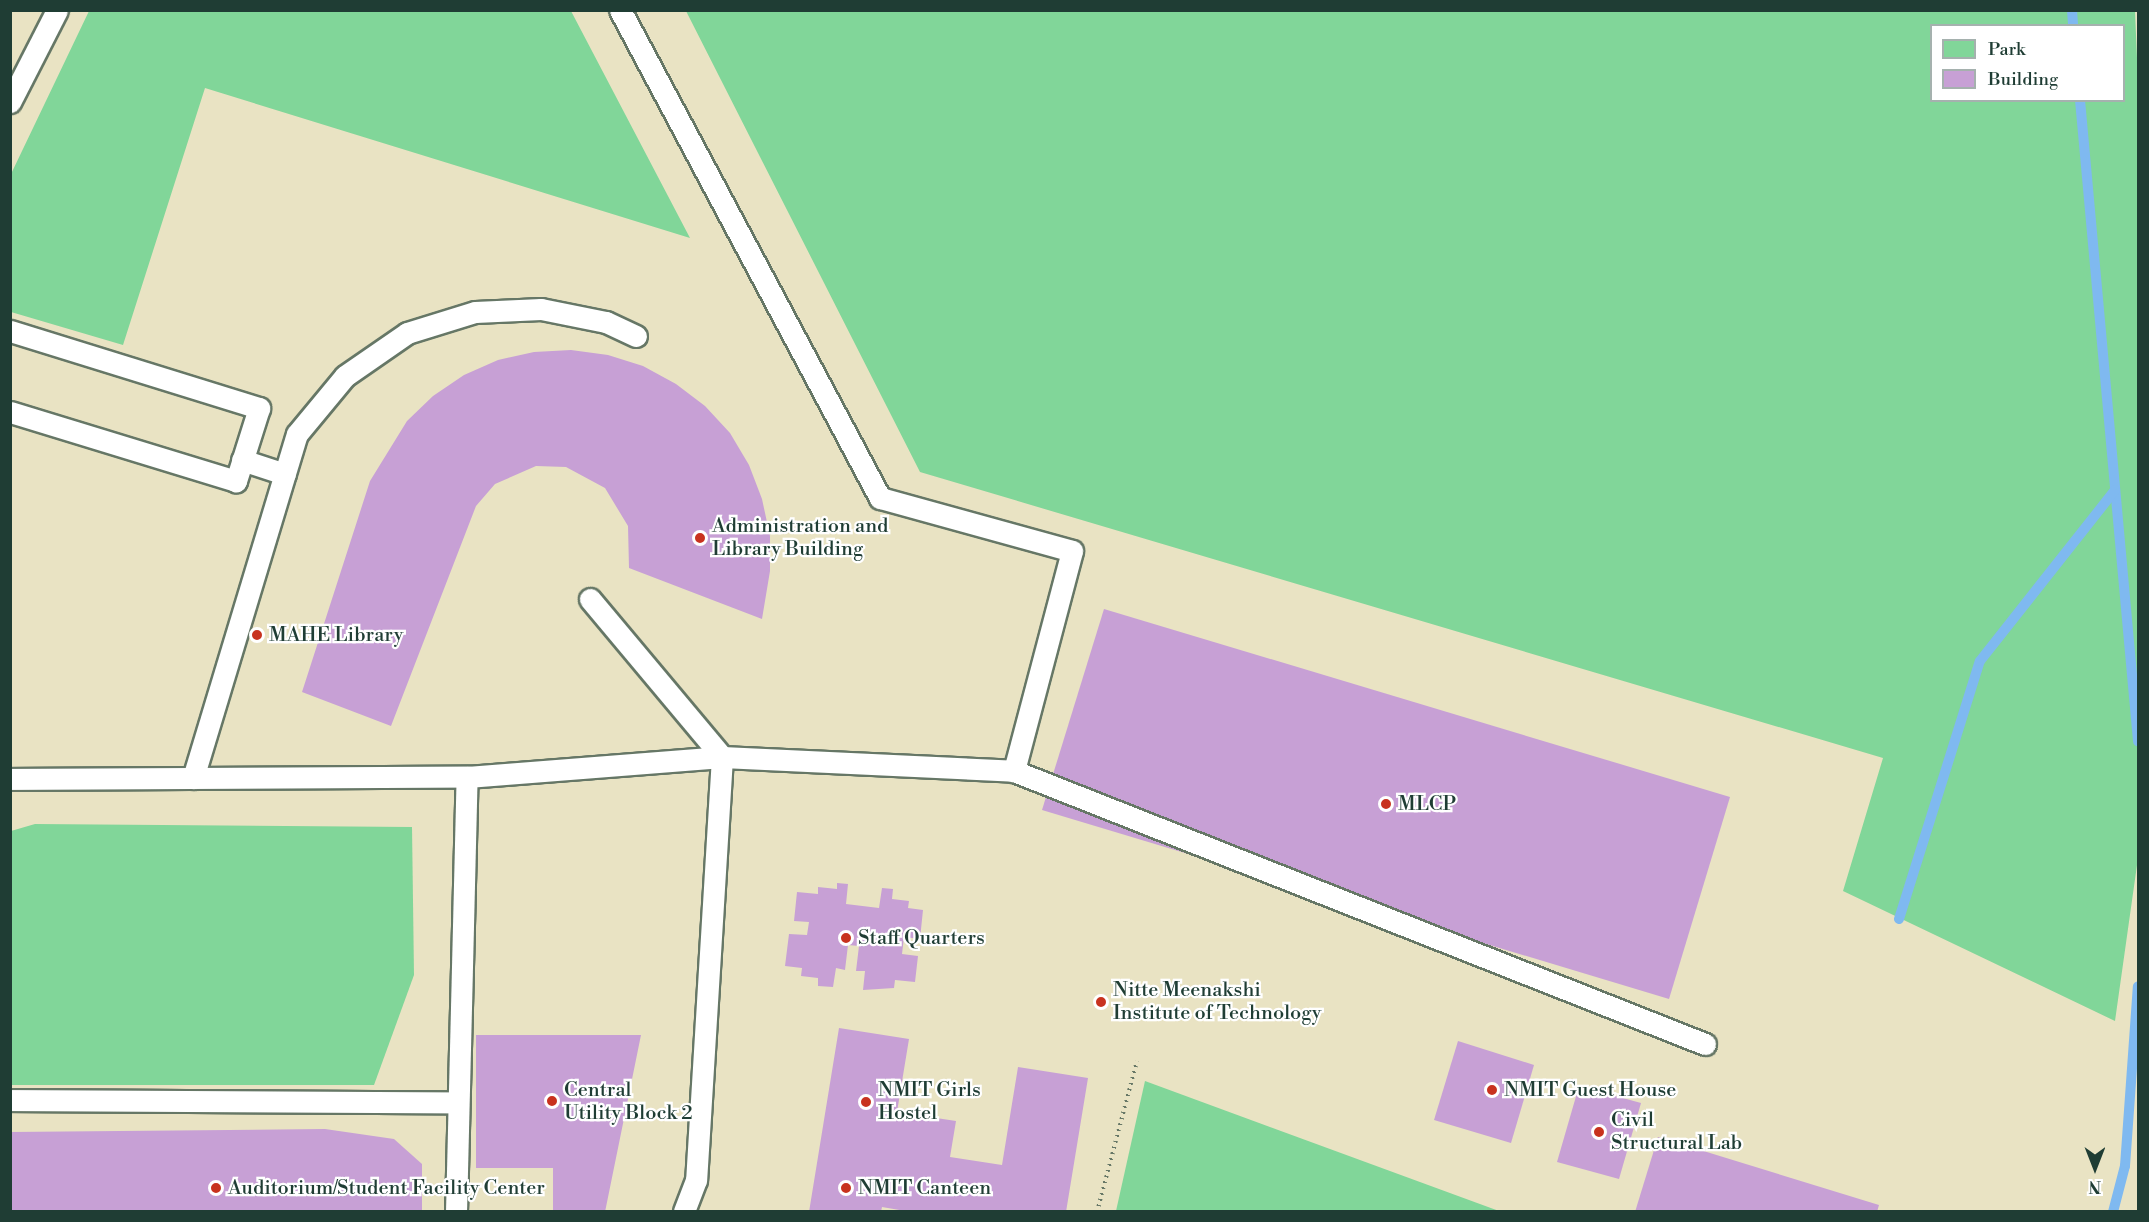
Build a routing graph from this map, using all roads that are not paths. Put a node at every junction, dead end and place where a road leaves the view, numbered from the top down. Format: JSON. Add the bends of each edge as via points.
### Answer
{"nodes":[{"id":1,"x":57,"y":10,"type":"edge"},
{"id":2,"x":620,"y":10,"type":"edge"},
{"id":3,"x":10,"y":102,"type":"edge"},
{"id":4,"x":10,"y":331,"type":"edge"},
{"id":5,"x":636,"y":336,"type":"dead end"},
{"id":6,"x":10,"y":412,"type":"edge"},
{"id":7,"x":242,"y":460,"type":"junction"},
{"id":8,"x":285,"y":474,"type":"junction"},
{"id":9,"x":590,"y":599,"type":"dead end"},
{"id":10,"x":722,"y":757,"type":"junction"},
{"id":11,"x":1014,"y":771,"type":"junction"},
{"id":12,"x":468,"y":777,"type":"junction"},
{"id":13,"x":10,"y":778,"type":"edge"},
{"id":14,"x":194,"y":778,"type":"junction"},
{"id":15,"x":1705,"y":1044,"type":"dead end"},
{"id":16,"x":10,"y":1100,"type":"edge"},
{"id":17,"x":458,"y":1102,"type":"junction"},
{"id":18,"x":456,"y":1212,"type":"edge"},
{"id":19,"x":684,"y":1212,"type":"edge"}],
"edges":[{"from":1,"to":3,"type":"lane"},
{"from":2,"to":11,"type":"lane","via":[[880,498],[1072,551]]},
{"from":4,"to":7,"type":"lane","via":[[259,408]]},
{"from":5,"to":8,"type":"lane","via":[[606,322],[541,309],[508,308],[442,319],[375,352],[345,376],[297,434]]},
{"from":6,"to":7,"type":"lane","via":[[236,481]]},
{"from":7,"to":8,"type":"lane"},
{"from":8,"to":14,"type":"lane"},
{"from":9,"to":10,"type":"lane"},
{"from":10,"to":11,"type":"lane"},
{"from":10,"to":12,"type":"lane"},
{"from":10,"to":19,"type":"lane","via":[[696,1180]]},
{"from":11,"to":15,"type":"lane"},
{"from":12,"to":14,"type":"lane"},
{"from":12,"to":17,"type":"lane"},
{"from":13,"to":14,"type":"lane"},
{"from":16,"to":17,"type":"lane"},
{"from":17,"to":18,"type":"lane"}]}
